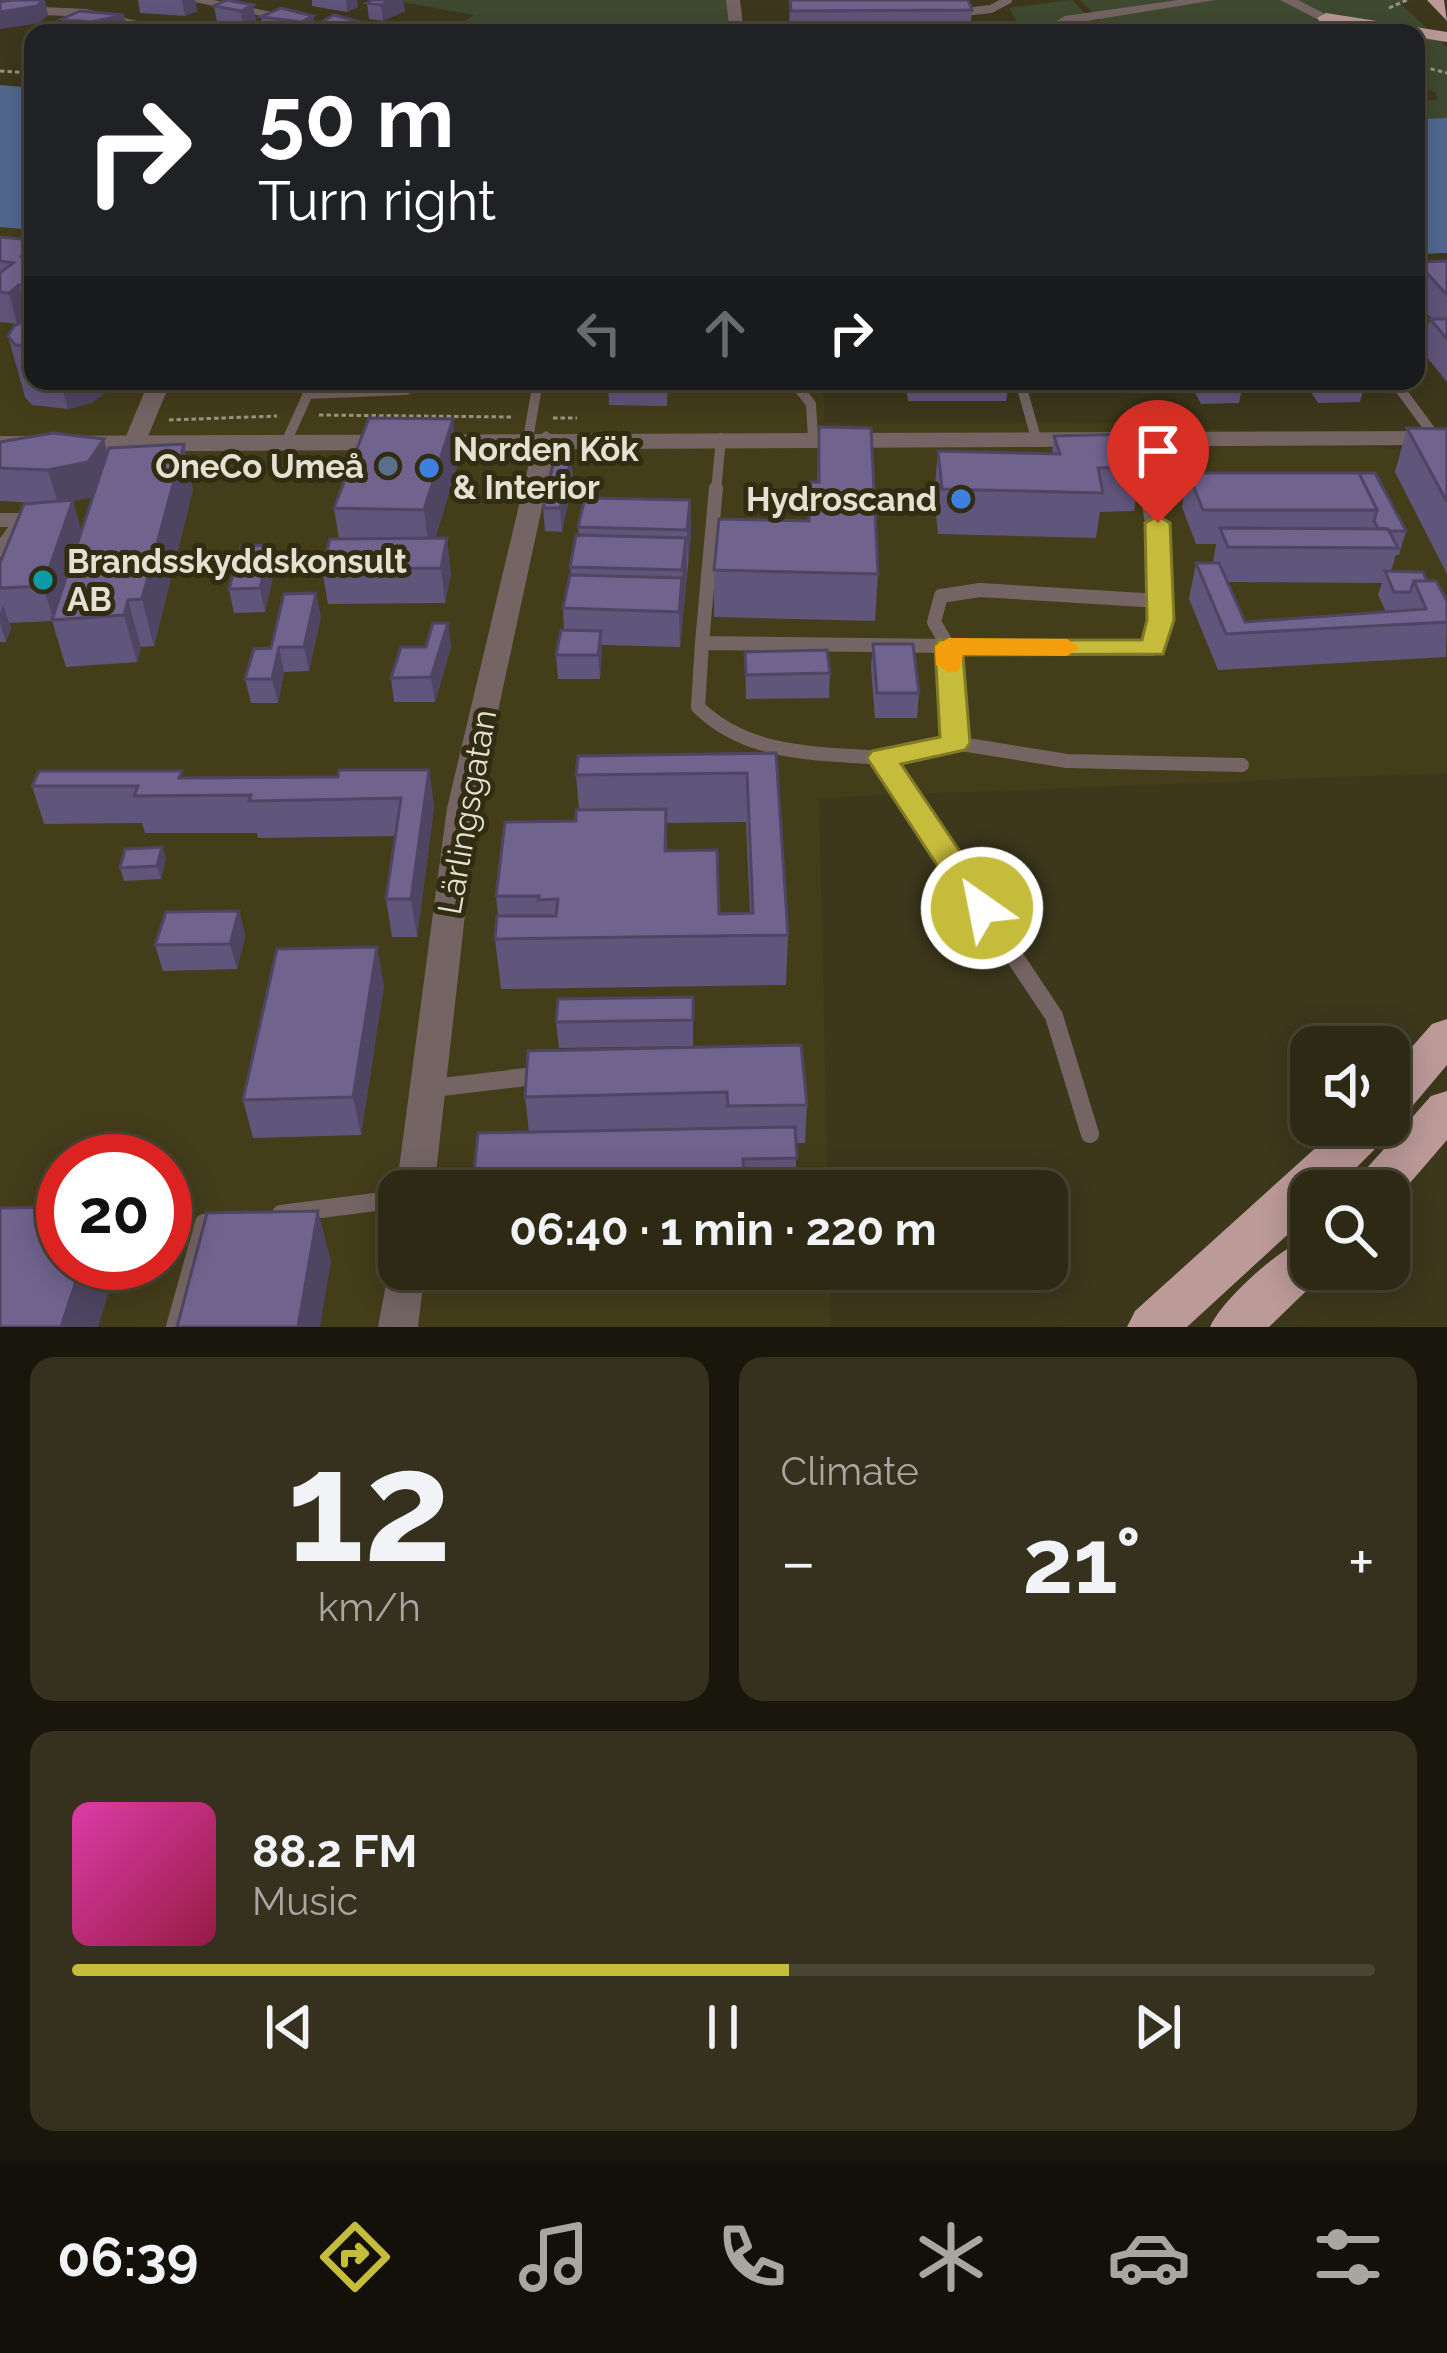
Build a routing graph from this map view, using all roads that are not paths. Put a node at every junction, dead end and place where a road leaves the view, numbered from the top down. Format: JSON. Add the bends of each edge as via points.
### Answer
{"nodes":[{"id":1,"x":107,"y":0,"type":"edge"},
{"id":2,"x":192,"y":0,"type":"edge"},
{"id":3,"x":1008,"y":0,"type":"edge"},
{"id":4,"x":1208,"y":0,"type":"edge"},
{"id":5,"x":1287,"y":0,"type":"edge"},
{"id":6,"x":1440,"y":7,"type":"edge"},
{"id":7,"x":0,"y":9,"type":"edge"},
{"id":8,"x":86,"y":13,"type":"junction"},
{"id":9,"x":952,"y":13,"type":"edge"},
{"id":10,"x":1326,"y":18,"type":"junction"},
{"id":11,"x":139,"y":24,"type":"edge"},
{"id":12,"x":319,"y":24,"type":"edge"},
{"id":13,"x":1059,"y":24,"type":"edge"},
{"id":14,"x":1364,"y":24,"type":"edge"},
{"id":15,"x":156,"y":390,"type":"edge"},
{"id":16,"x":386,"y":390,"type":"edge"},
{"id":17,"x":538,"y":390,"type":"edge"},
{"id":18,"x":800,"y":390,"type":"edge"},
{"id":19,"x":1023,"y":390,"type":"edge"},
{"id":20,"x":1402,"y":390,"type":"edge"},
{"id":21,"x":537,"y":438,"type":"junction"},
{"id":22,"x":721,"y":438,"type":"junction"},
{"id":23,"x":813,"y":438,"type":"junction"},
{"id":24,"x":1036,"y":438,"type":"junction"},
{"id":25,"x":1131,"y":438,"type":"junction"},
{"id":26,"x":1442,"y":438,"type":"edge"},
{"id":27,"x":287,"y":440,"type":"junction"},
{"id":28,"x":135,"y":441,"type":"junction"},
{"id":29,"x":0,"y":444,"type":"edge"},
{"id":30,"x":0,"y":520,"type":"edge"},
{"id":31,"x":0,"y":550,"type":"edge"},
{"id":32,"x":1160,"y":602,"type":"junction"},
{"id":33,"x":702,"y":643,"type":"junction"},
{"id":34,"x":949,"y":646,"type":"junction"},
{"id":35,"x":955,"y":743,"type":"junction"},
{"id":36,"x":882,"y":758,"type":"junction"},
{"id":37,"x":1242,"y":765,"type":"dead end"},
{"id":38,"x":1447,"y":1036,"type":"edge"},
{"id":39,"x":535,"y":1076,"type":"edge"},
{"id":40,"x":1410,"y":1079,"type":"edge"},
{"id":41,"x":428,"y":1089,"type":"junction"},
{"id":42,"x":1447,"y":1109,"type":"edge"},
{"id":43,"x":1090,"y":1134,"type":"dead end"},
{"id":44,"x":1349,"y":1146,"type":"edge"},
{"id":45,"x":418,"y":1170,"type":"edge"},
{"id":46,"x":1393,"y":1170,"type":"edge"},
{"id":47,"x":378,"y":1201,"type":"edge"},
{"id":48,"x":1290,"y":1275,"type":"edge"},
{"id":49,"x":402,"y":1290,"type":"edge"},
{"id":50,"x":175,"y":1327,"type":"edge"},
{"id":51,"x":398,"y":1327,"type":"edge"},
{"id":52,"x":1152,"y":1327,"type":"edge"},
{"id":53,"x":1234,"y":1327,"type":"edge"}],
"edges":[{"from":1,"to":8,"type":"street"},
{"from":2,"to":12,"type":"street"},
{"from":3,"to":9,"type":"lane"},
{"from":4,"to":13,"type":"street"},
{"from":5,"to":10,"type":"street"},
{"from":6,"to":10,"type":"highway","via":[[1404,23]]},
{"from":7,"to":8,"type":"street"},
{"from":8,"to":11,"type":"street"},
{"from":10,"to":14,"type":"highway"},
{"from":15,"to":28,"type":"street"},
{"from":16,"to":27,"type":"lane","via":[[308,394]]},
{"from":17,"to":21,"type":"lane","name":"Lärlingsgatan"},
{"from":18,"to":23,"type":"lane","via":[[811,404]]},
{"from":19,"to":24,"type":"lane"},
{"from":20,"to":26,"type":"lane"},
{"from":21,"to":22,"type":"street"},
{"from":21,"to":27,"type":"street"},
{"from":21,"to":41,"type":"street","name":"Lärlingsgatan","via":[[462,808]]},
{"from":22,"to":23,"type":"street"},
{"from":22,"to":33,"type":"lane"},
{"from":23,"to":24,"type":"street"},
{"from":24,"to":25,"type":"street"},
{"from":25,"to":26,"type":"street"},
{"from":25,"to":32,"type":"lane","via":[[1158,523]]},
{"from":27,"to":28,"type":"street"},
{"from":28,"to":29,"type":"street"},
{"from":30,"to":31,"type":"lane","via":[[22,520]]},
{"from":32,"to":34,"type":"lane","via":[[1153,649]]},
{"from":32,"to":34,"type":"lane","via":[[980,590],[941,596],[934,622]]},
{"from":33,"to":34,"type":"lane"},
{"from":33,"to":36,"type":"lane","via":[[698,707],[714,728],[757,745]]},
{"from":34,"to":35,"type":"lane"},
{"from":35,"to":36,"type":"lane"},
{"from":35,"to":37,"type":"lane","via":[[1067,761]]},
{"from":36,"to":43,"type":"lane","via":[[1054,1016]]},
{"from":38,"to":40,"type":"highway"},
{"from":39,"to":41,"type":"lane"},
{"from":41,"to":45,"type":"street","name":"Lärlingsgatan"},
{"from":42,"to":46,"type":"highway"},
{"from":44,"to":52,"type":"highway"},
{"from":47,"to":50,"type":"lane","via":[[204,1223]]},
{"from":48,"to":53,"type":"highway"},
{"from":49,"to":51,"type":"street"}]}
